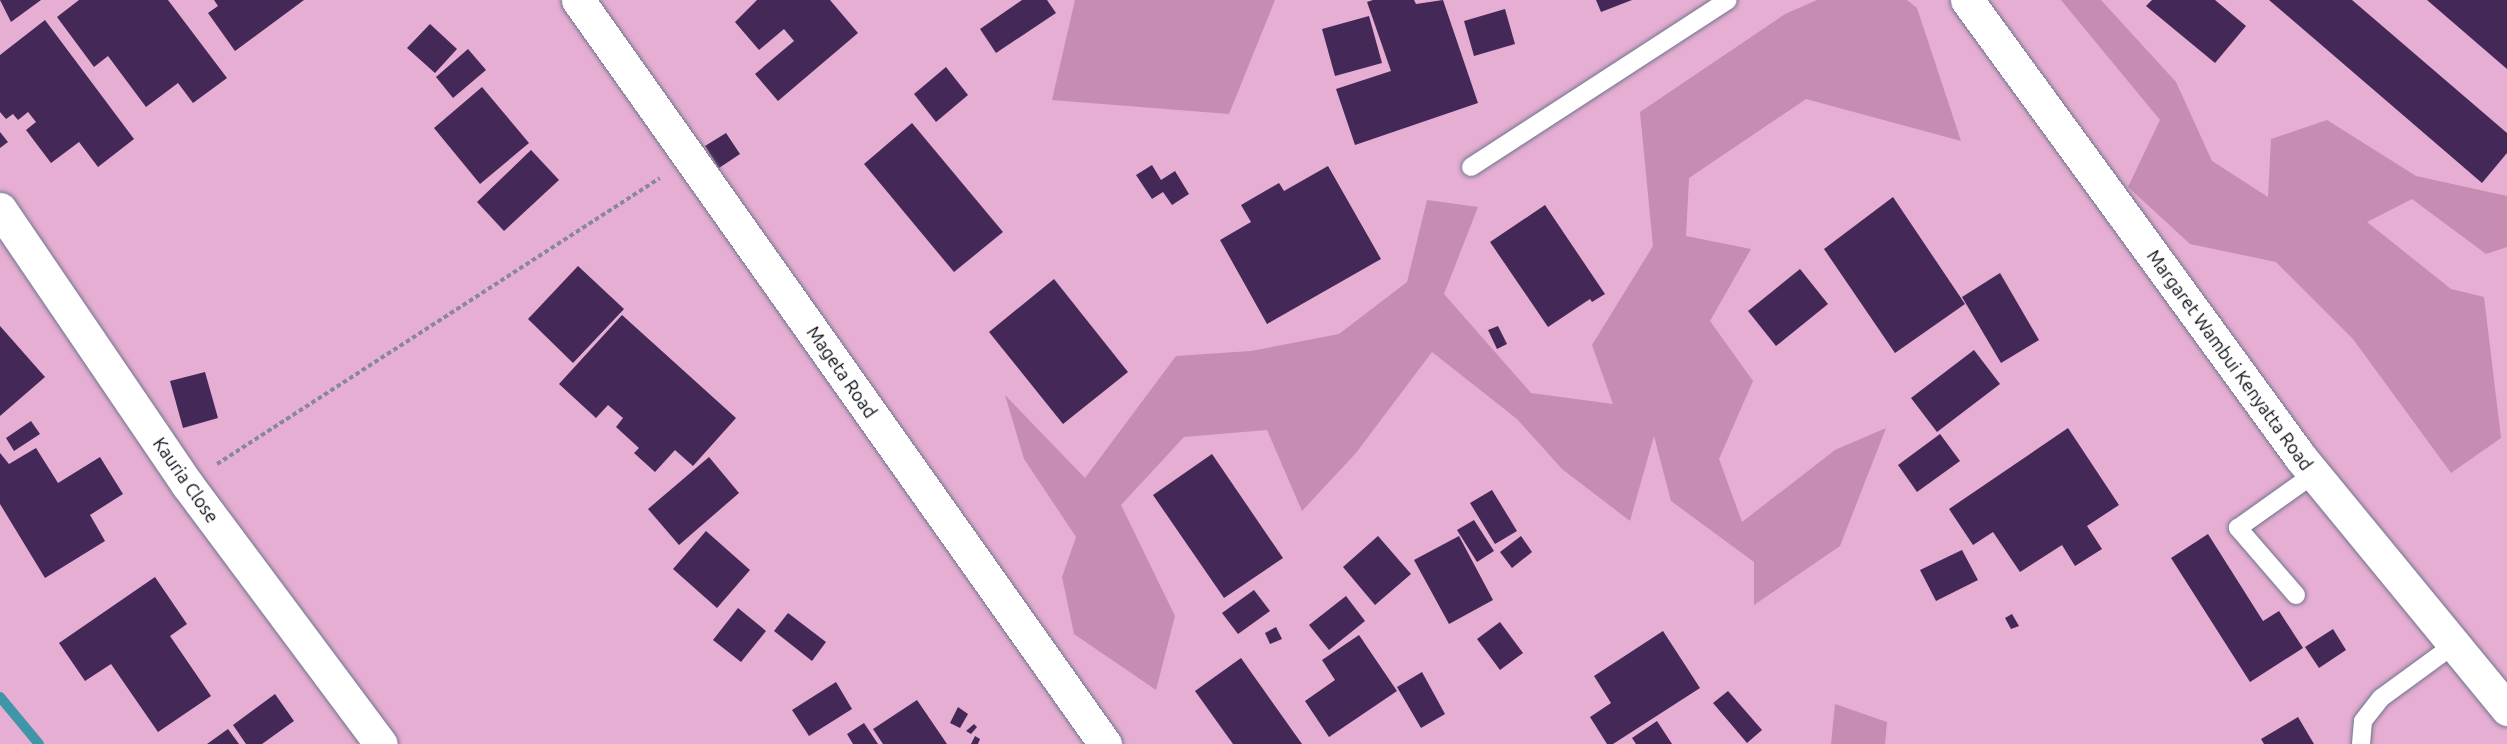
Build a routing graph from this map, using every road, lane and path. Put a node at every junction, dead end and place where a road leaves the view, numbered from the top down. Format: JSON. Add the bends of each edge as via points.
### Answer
{"nodes":[{"id":1,"x":578,"y":0,"type":"edge"},
{"id":2,"x":1728,"y":0,"type":"edge"},
{"id":3,"x":1967,"y":0,"type":"edge"},
{"id":4,"x":691,"y":158,"type":"junction"},
{"id":5,"x":1471,"y":167,"type":"dead end"},
{"id":6,"x":0,"y":208,"type":"edge"},
{"id":7,"x":2314,"y":474,"type":"junction"},
{"id":8,"x":187,"y":483,"type":"junction"},
{"id":9,"x":2296,"y":595,"type":"dead end"},
{"id":10,"x":2455,"y":645,"type":"junction"},
{"id":11,"x":2507,"y":709,"type":"edge"},
{"id":12,"x":381,"y":744,"type":"edge"},
{"id":13,"x":1105,"y":744,"type":"edge"},
{"id":14,"x":2361,"y":744,"type":"edge"}],
"edges":[{"from":1,"to":4,"type":"street","name":"Mageta Road"},
{"from":2,"to":5,"type":"lane"},
{"from":3,"to":7,"type":"street","name":"Margaret Wambui Kenyatta Road"},
{"from":4,"to":8,"type":"path"},
{"from":4,"to":13,"type":"street","name":"Mageta Road"},
{"from":6,"to":8,"type":"street","name":"Kauria Close"},
{"from":7,"to":9,"type":"lane","via":[[2238,528]]},
{"from":7,"to":10,"type":"street","name":"Margaret Wambui Kenyatta Road"},
{"from":8,"to":12,"type":"street","name":"Kauria Close"},
{"from":10,"to":11,"type":"street","name":"Margaret Wambui Kenyatta Road"},
{"from":10,"to":14,"type":"lane","via":[[2381,698],[2362,721]]}]}
